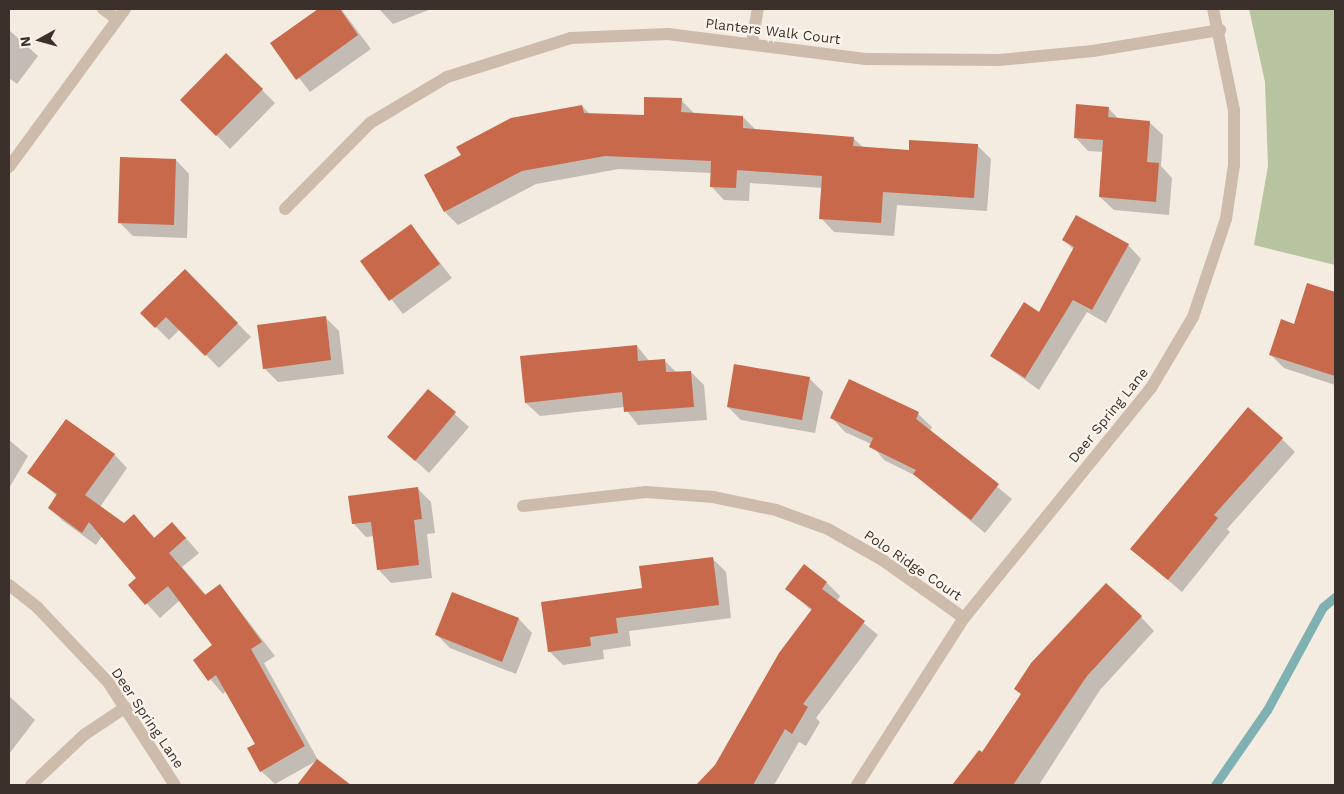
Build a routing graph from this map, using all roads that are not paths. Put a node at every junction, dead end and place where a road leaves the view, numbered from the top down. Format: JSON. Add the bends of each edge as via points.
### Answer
{"nodes":[{"id":1,"x":103,"y":9,"type":"edge"},
{"id":2,"x":758,"y":9,"type":"edge"},
{"id":3,"x":1213,"y":9,"type":"edge"},
{"id":4,"x":121,"y":14,"type":"edge"},
{"id":5,"x":1220,"y":30,"type":"junction"},
{"id":6,"x":752,"y":42,"type":"junction"},
{"id":7,"x":9,"y":167,"type":"edge"},
{"id":8,"x":285,"y":209,"type":"dead end"},
{"id":9,"x":522,"y":506,"type":"dead end"},
{"id":10,"x":9,"y":585,"type":"edge"},
{"id":11,"x":964,"y":618,"type":"junction"},
{"id":12,"x":126,"y":707,"type":"junction"},
{"id":13,"x":31,"y":785,"type":"edge"},
{"id":14,"x":176,"y":785,"type":"edge"},
{"id":15,"x":856,"y":785,"type":"edge"}],
"edges":[{"from":1,"to":4,"type":"street"},
{"from":2,"to":6,"type":"street"},
{"from":3,"to":5,"type":"street","name":"Deer Spring Lane"},
{"from":4,"to":7,"type":"street"},
{"from":5,"to":6,"type":"street","name":"Planters Walk Court","via":[[1093,51],[999,60],[867,59]]},
{"from":5,"to":11,"type":"street","name":"Deer Spring Lane","via":[[1234,110],[1234,165],[1226,219],[1193,316],[1150,388]]},
{"from":6,"to":8,"type":"street","name":"Planters Walk Court","via":[[629,33],[571,38],[478,65],[447,77],[370,123]]},
{"from":9,"to":11,"type":"street","name":"Polo Ridge Court","via":[[646,492],[713,497],[776,510],[828,529],[884,561]]},
{"from":10,"to":12,"type":"street","name":"Deer Spring Lane","via":[[86,656]]},
{"from":11,"to":15,"type":"street","name":"Deer Spring Lane"},
{"from":12,"to":13,"type":"street","via":[[84,735]]},
{"from":12,"to":14,"type":"street","name":"Deer Spring Lane"}]}
